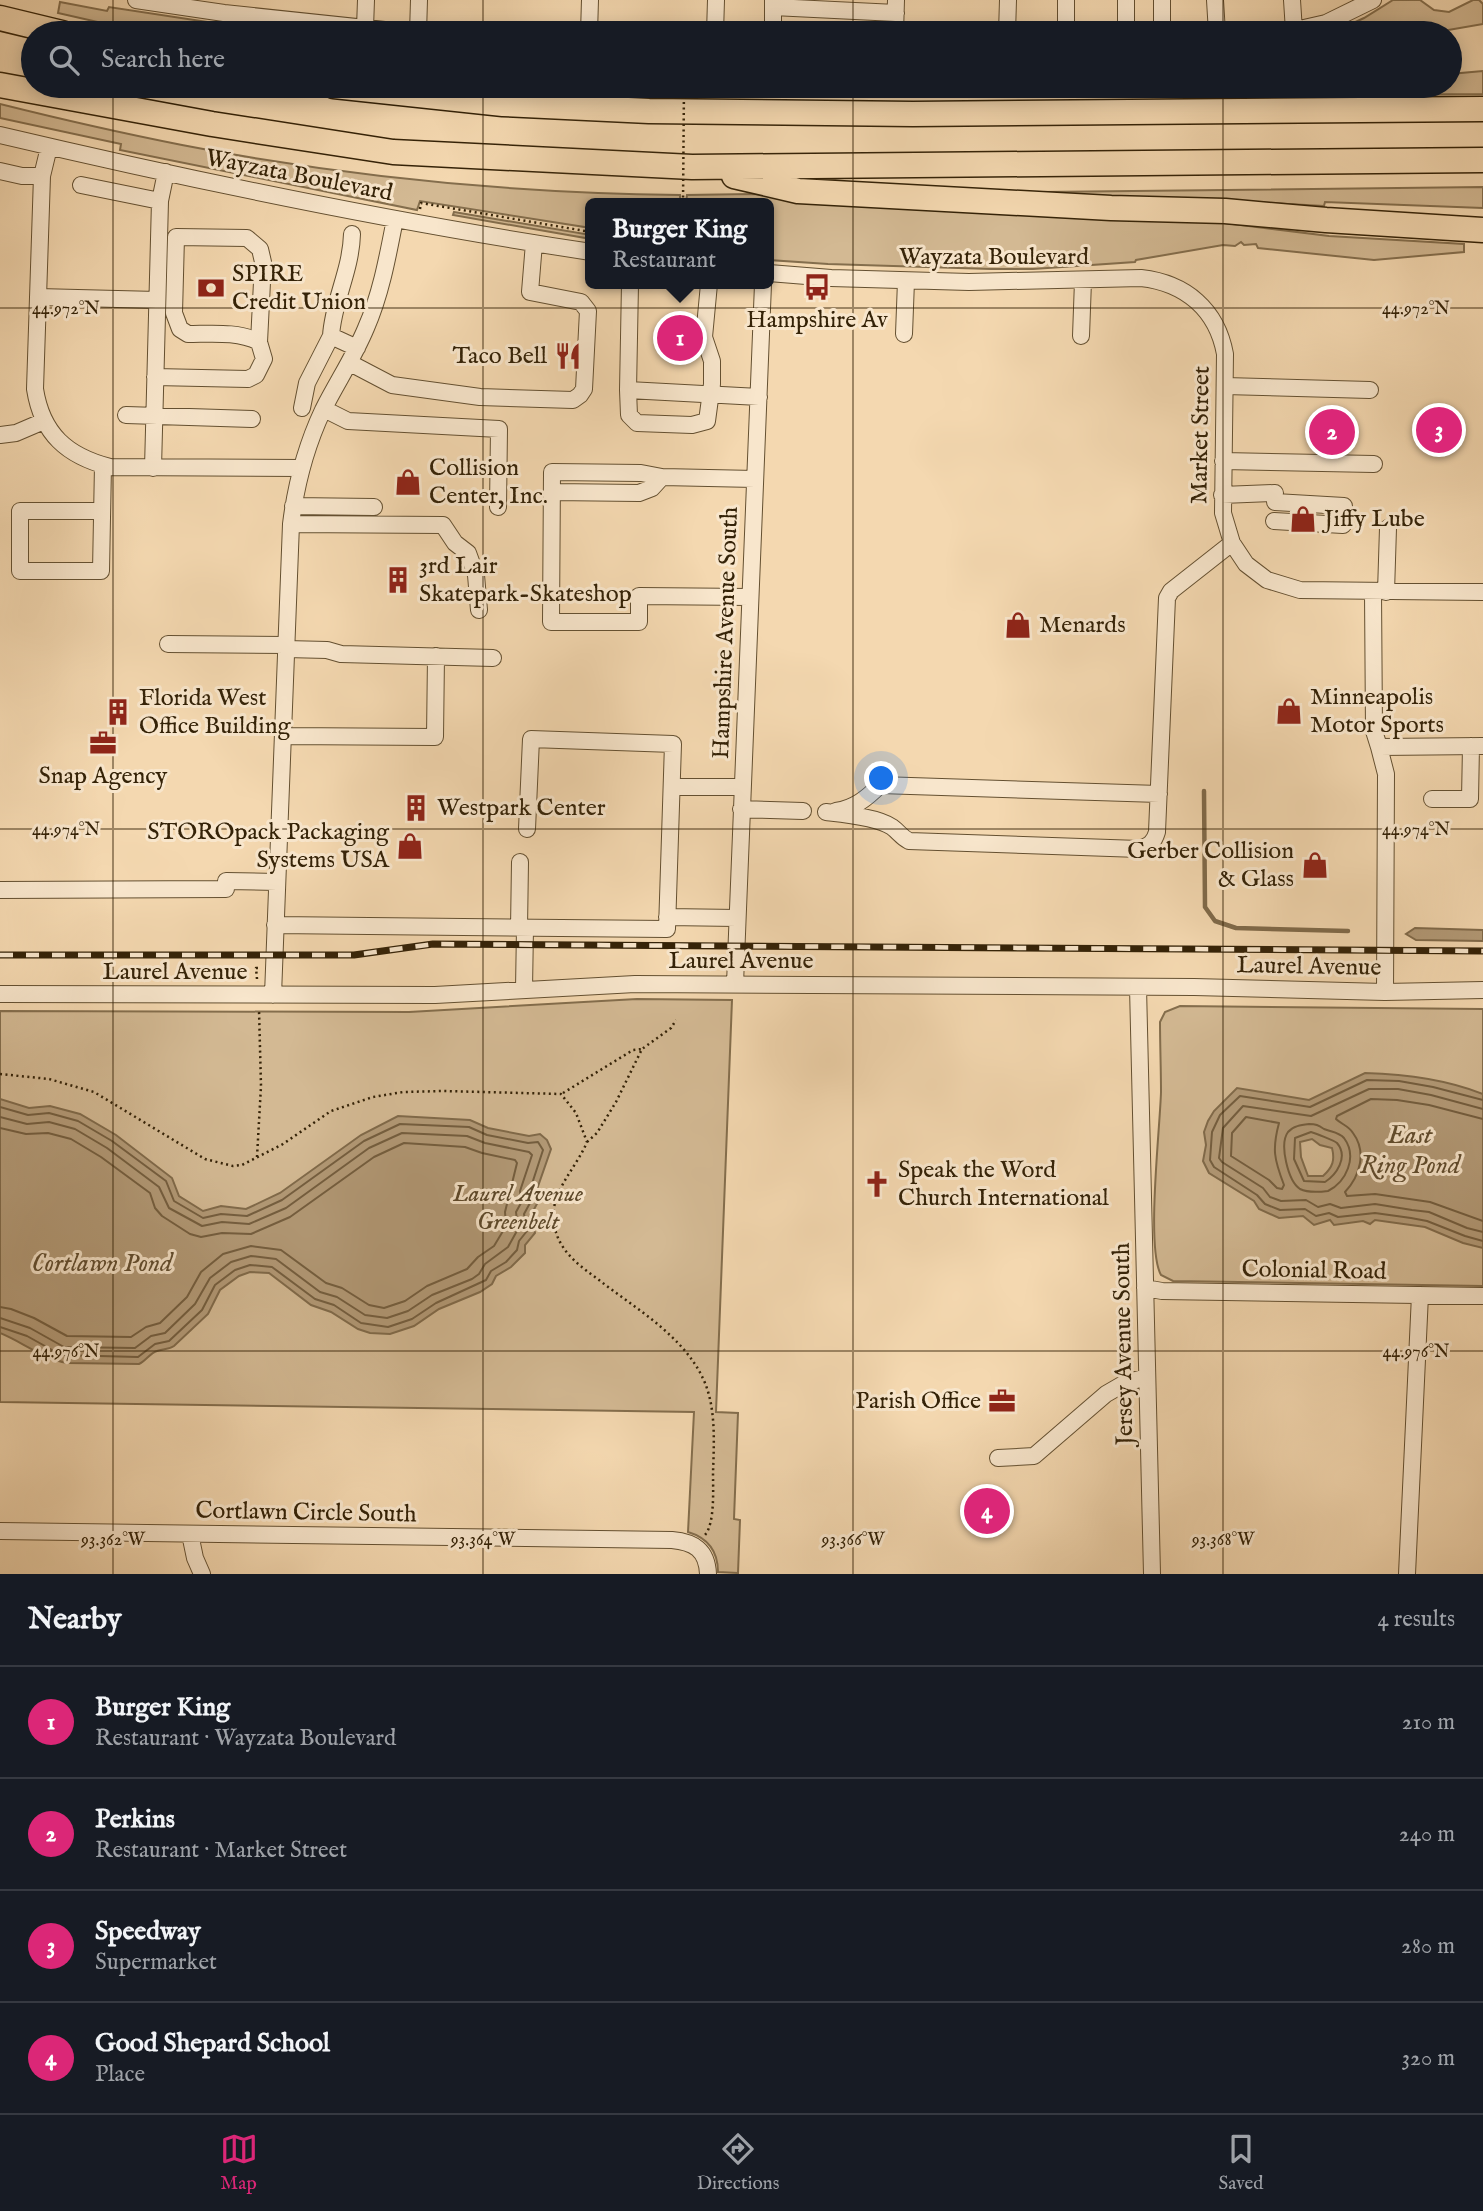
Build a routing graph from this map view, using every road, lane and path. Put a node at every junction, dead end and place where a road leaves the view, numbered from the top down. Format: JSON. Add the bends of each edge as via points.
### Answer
{"nodes":[{"id":1,"x":136,"y":0,"type":"edge"},
{"id":2,"x":366,"y":0,"type":"edge"},
{"id":3,"x":419,"y":0,"type":"edge"},
{"id":4,"x":590,"y":0,"type":"edge"},
{"id":5,"x":716,"y":0,"type":"edge"},
{"id":6,"x":1009,"y":0,"type":"edge"},
{"id":7,"x":1066,"y":0,"type":"edge"},
{"id":8,"x":1126,"y":0,"type":"edge"},
{"id":9,"x":1162,"y":0,"type":"edge"},
{"id":10,"x":1215,"y":0,"type":"edge"},
{"id":11,"x":1292,"y":0,"type":"edge"},
{"id":12,"x":1373,"y":0,"type":"edge"},
{"id":13,"x":162,"y":2,"type":"edge"},
{"id":14,"x":773,"y":4,"type":"edge"},
{"id":15,"x":896,"y":6,"type":"edge"},
{"id":16,"x":225,"y":7,"type":"edge"},
{"id":17,"x":0,"y":18,"type":"edge"},
{"id":18,"x":318,"y":21,"type":"edge"},
{"id":19,"x":365,"y":21,"type":"edge"},
{"id":20,"x":417,"y":21,"type":"edge"},
{"id":21,"x":589,"y":21,"type":"edge"},
{"id":22,"x":715,"y":21,"type":"edge"},
{"id":23,"x":1008,"y":21,"type":"edge"},
{"id":24,"x":1066,"y":21,"type":"edge"},
{"id":25,"x":1126,"y":21,"type":"edge"},
{"id":26,"x":1162,"y":21,"type":"edge"},
{"id":27,"x":1216,"y":21,"type":"edge"},
{"id":28,"x":1289,"y":21,"type":"edge"},
{"id":29,"x":1330,"y":21,"type":"edge"},
{"id":30,"x":21,"y":23,"type":"edge"},
{"id":31,"x":0,"y":75,"type":"edge"},
{"id":32,"x":21,"y":80,"type":"edge"},
{"id":33,"x":0,"y":85,"type":"edge"},
{"id":34,"x":21,"y":89,"type":"edge"},
{"id":35,"x":73,"y":98,"type":"edge"},
{"id":36,"x":88,"y":98,"type":"edge"},
{"id":37,"x":444,"y":98,"type":"edge"},
{"id":38,"x":684,"y":98,"type":"edge"},
{"id":39,"x":118,"y":106,"type":"junction"},
{"id":40,"x":1483,"y":109,"type":"edge"},
{"id":41,"x":0,"y":135,"type":"edge"},
{"id":42,"x":49,"y":147,"type":"junction"},
{"id":43,"x":1483,"y":160,"type":"edge"},
{"id":44,"x":692,"y":167,"type":"junction"},
{"id":45,"x":0,"y":171,"type":"edge"},
{"id":46,"x":166,"y":172,"type":"junction"},
{"id":47,"x":42,"y":176,"type":"junction"},
{"id":48,"x":81,"y":185,"type":"dead end"},
{"id":49,"x":683,"y":198,"type":"edge"},
{"id":50,"x":160,"y":201,"type":"junction"},
{"id":51,"x":447,"y":207,"type":"dead end"},
{"id":52,"x":395,"y":219,"type":"junction"},
{"id":53,"x":1483,"y":230,"type":"edge"},
{"id":54,"x":585,"y":231,"type":"edge"},
{"id":55,"x":352,"y":234,"type":"dead end"},
{"id":56,"x":167,"y":237,"type":"junction"},
{"id":57,"x":534,"y":243,"type":"junction"},
{"id":58,"x":585,"y":251,"type":"edge"},
{"id":59,"x":774,"y":274,"type":"edge"},
{"id":60,"x":906,"y":281,"type":"junction"},
{"id":61,"x":1083,"y":281,"type":"junction"},
{"id":62,"x":630,"y":289,"type":"edge"},
{"id":63,"x":709,"y":289,"type":"edge"},
{"id":64,"x":763,"y":289,"type":"edge"},
{"id":65,"x":38,"y":297,"type":"junction"},
{"id":66,"x":158,"y":300,"type":"junction"},
{"id":67,"x":1208,"y":312,"type":"joint"},
{"id":68,"x":904,"y":334,"type":"dead end"},
{"id":69,"x":331,"y":336,"type":"junction"},
{"id":70,"x":1081,"y":336,"type":"dead end"},
{"id":71,"x":259,"y":342,"type":"junction"},
{"id":72,"x":353,"y":355,"type":"junction"},
{"id":73,"x":155,"y":377,"type":"junction"},
{"id":74,"x":1225,"y":386,"type":"junction"},
{"id":75,"x":628,"y":390,"type":"junction"},
{"id":76,"x":1370,"y":390,"type":"dead end"},
{"id":77,"x":711,"y":395,"type":"junction"},
{"id":78,"x":758,"y":397,"type":"junction"},
{"id":79,"x":302,"y":408,"type":"dead end"},
{"id":80,"x":324,"y":409,"type":"junction"},
{"id":81,"x":126,"y":415,"type":"dead end"},
{"id":82,"x":154,"y":416,"type":"junction"},
{"id":83,"x":252,"y":419,"type":"dead end"},
{"id":84,"x":44,"y":421,"type":"junction"},
{"id":85,"x":0,"y":435,"type":"edge"},
{"id":86,"x":1223,"y":461,"type":"junction"},
{"id":87,"x":1374,"y":464,"type":"dead end"},
{"id":88,"x":103,"y":466,"type":"junction"},
{"id":89,"x":153,"y":468,"type":"junction"},
{"id":90,"x":301,"y":468,"type":"junction"},
{"id":91,"x":755,"y":479,"type":"junction"},
{"id":92,"x":1222,"y":495,"type":"junction"},
{"id":93,"x":293,"y":506,"type":"junction"},
{"id":94,"x":374,"y":507,"type":"dead end"},
{"id":95,"x":498,"y":507,"type":"dead end"},
{"id":96,"x":102,"y":511,"type":"junction"},
{"id":97,"x":1344,"y":515,"type":"dead end"},
{"id":98,"x":290,"y":524,"type":"junction"},
{"id":99,"x":1388,"y":528,"type":"dead end"},
{"id":100,"x":1232,"y":543,"type":"junction"},
{"id":101,"x":1379,"y":592,"type":"junction"},
{"id":102,"x":1483,"y":592,"type":"edge"},
{"id":103,"x":750,"y":597,"type":"junction"},
{"id":104,"x":479,"y":610,"type":"dead end"},
{"id":105,"x":168,"y":643,"type":"dead end"},
{"id":106,"x":286,"y":647,"type":"junction"},
{"id":107,"x":436,"y":656,"type":"junction"},
{"id":108,"x":493,"y":658,"type":"dead end"},
{"id":109,"x":283,"y":736,"type":"junction"},
{"id":110,"x":1477,"y":746,"type":"edge"},
{"id":111,"x":1379,"y":747,"type":"junction"},
{"id":112,"x":672,"y":788,"type":"junction"},
{"id":113,"x":742,"y":788,"type":"junction"},
{"id":114,"x":1159,"y":794,"type":"junction"},
{"id":115,"x":1432,"y":799,"type":"dead end"},
{"id":116,"x":741,"y":809,"type":"junction"},
{"id":117,"x":803,"y":811,"type":"dead end"},
{"id":118,"x":527,"y":829,"type":"dead end"},
{"id":119,"x":520,"y":862,"type":"dead end"},
{"id":120,"x":277,"y":882,"type":"junction"},
{"id":121,"x":0,"y":890,"type":"edge"},
{"id":122,"x":667,"y":917,"type":"junction"},
{"id":123,"x":737,"y":918,"type":"junction"},
{"id":124,"x":275,"y":925,"type":"junction"},
{"id":125,"x":522,"y":928,"type":"junction"},
{"id":126,"x":735,"y":984,"type":"junction"},
{"id":127,"x":1138,"y":987,"type":"junction"},
{"id":128,"x":524,"y":989,"type":"junction"},
{"id":129,"x":1483,"y":990,"type":"edge"},
{"id":130,"x":1385,"y":992,"type":"junction"},
{"id":131,"x":0,"y":994,"type":"edge"},
{"id":132,"x":273,"y":995,"type":"junction"},
{"id":133,"x":259,"y":1015,"type":"dead end"},
{"id":134,"x":676,"y":1020,"type":"dead end"},
{"id":135,"x":642,"y":1049,"type":"junction"},
{"id":136,"x":0,"y":1074,"type":"edge"},
{"id":137,"x":561,"y":1094,"type":"junction"},
{"id":138,"x":587,"y":1142,"type":"junction"},
{"id":139,"x":257,"y":1157,"type":"junction"},
{"id":140,"x":1145,"y":1288,"type":"junction"},
{"id":141,"x":1420,"y":1295,"type":"junction"},
{"id":142,"x":1483,"y":1296,"type":"edge"},
{"id":143,"x":1147,"y":1377,"type":"junction"},
{"id":144,"x":998,"y":1458,"type":"dead end"},
{"id":145,"x":0,"y":1531,"type":"edge"},
{"id":146,"x":190,"y":1534,"type":"junction"},
{"id":147,"x":695,"y":1545,"type":"junction"},
{"id":148,"x":202,"y":1574,"type":"edge"},
{"id":149,"x":708,"y":1574,"type":"edge"},
{"id":150,"x":1152,"y":1574,"type":"edge"},
{"id":151,"x":1407,"y":1574,"type":"edge"}],
"edges":[{"from":1,"to":13,"type":"street"},
{"from":2,"to":19,"type":"street"},
{"from":3,"to":20,"type":"street"},
{"from":4,"to":21,"type":"street"},
{"from":5,"to":22,"type":"street"},
{"from":6,"to":23,"type":"street"},
{"from":7,"to":24,"type":"street"},
{"from":8,"to":25,"type":"street"},
{"from":9,"to":26,"type":"street"},
{"from":10,"to":27,"type":"street"},
{"from":11,"to":28,"type":"street"},
{"from":12,"to":29,"type":"street"},
{"from":13,"to":16,"type":"street"},
{"from":14,"to":15,"type":"street"},
{"from":16,"to":18,"type":"street"},
{"from":17,"to":30,"type":"highway"},
{"from":31,"to":32,"type":"highway"},
{"from":33,"to":34,"type":"highway"},
{"from":35,"to":39,"type":"highway"},
{"from":36,"to":39,"type":"highway"},
{"from":37,"to":40,"type":"highway","via":[[649,111],[927,114]]},
{"from":38,"to":49,"type":"path","bridge":true},
{"from":39,"to":44,"type":"highway","via":[[393,152]]},
{"from":41,"to":42,"type":"street","name":"Wayzata Boulevard"},
{"from":42,"to":46,"type":"street","name":"Wayzata Boulevard"},
{"from":42,"to":47,"type":"street"},
{"from":43,"to":44,"type":"highway"},
{"from":44,"to":53,"type":"highway","via":[[799,191],[1225,211]]},
{"from":45,"to":47,"type":"street"},
{"from":46,"to":50,"type":"street"},
{"from":46,"to":52,"type":"street","name":"Wayzata Boulevard"},
{"from":47,"to":65,"type":"street"},
{"from":48,"to":50,"type":"street"},
{"from":50,"to":56,"type":"street"},
{"from":51,"to":54,"type":"path"},
{"from":52,"to":57,"type":"street","name":"Wayzata Boulevard"},
{"from":52,"to":72,"type":"street","via":[[367,327]]},
{"from":55,"to":69,"type":"street"},
{"from":56,"to":66,"type":"street"},
{"from":56,"to":71,"type":"street","via":[[174,313],[180,329],[188,334],[241,335]]},
{"from":56,"to":71,"type":"street","via":[[247,238],[260,249]]},
{"from":57,"to":58,"type":"street","name":"Wayzata Boulevard"},
{"from":57,"to":72,"type":"street","via":[[530,292],[581,302],[588,311],[584,389],[573,400],[480,397],[392,385]]},
{"from":59,"to":60,"type":"street","name":"Wayzata Boulevard"},
{"from":60,"to":61,"type":"street","name":"Wayzata Boulevard"},
{"from":60,"to":68,"type":"street"},
{"from":61,"to":67,"type":"street","name":"Wayzata Boulevard","via":[[1141,278],[1166,282]]},
{"from":61,"to":70,"type":"street"},
{"from":62,"to":75,"type":"street"},
{"from":63,"to":77,"type":"street","via":[[704,337],[712,361]]},
{"from":64,"to":78,"type":"street","name":"Hampshire Avenue South"},
{"from":65,"to":66,"type":"street"},
{"from":65,"to":84,"type":"street","via":[[35,389]]},
{"from":66,"to":73,"type":"street"},
{"from":67,"to":74,"type":"street","name":"Market Street","via":[[1223,343]]},
{"from":69,"to":72,"type":"street"},
{"from":69,"to":79,"type":"street","via":[[307,383]]},
{"from":71,"to":73,"type":"street","via":[[261,367],[248,379]]},
{"from":72,"to":80,"type":"street"},
{"from":73,"to":82,"type":"street"},
{"from":74,"to":76,"type":"street"},
{"from":74,"to":86,"type":"street","name":"Market Street"},
{"from":75,"to":77,"type":"street"},
{"from":75,"to":77,"type":"street","via":[[629,415],[638,423],[702,424],[707,421]]},
{"from":77,"to":78,"type":"street"},
{"from":78,"to":91,"type":"street","name":"Hampshire Avenue South"},
{"from":80,"to":90,"type":"street"},
{"from":80,"to":95,"type":"street","via":[[348,421],[499,429]]},
{"from":81,"to":82,"type":"street"},
{"from":82,"to":83,"type":"street"},
{"from":82,"to":89,"type":"street"},
{"from":84,"to":85,"type":"street"},
{"from":84,"to":88,"type":"street","via":[[71,452]]},
{"from":86,"to":87,"type":"street"},
{"from":86,"to":92,"type":"street","name":"Market Street"},
{"from":88,"to":89,"type":"street"},
{"from":88,"to":96,"type":"street"},
{"from":89,"to":90,"type":"street"},
{"from":90,"to":93,"type":"street"},
{"from":91,"to":103,"type":"street","name":"Hampshire Avenue South"},
{"from":91,"to":103,"type":"street","via":[[552,472],[551,622],[639,622],[639,596]]},
{"from":92,"to":97,"type":"street"},
{"from":92,"to":100,"type":"street","name":"Market Street"},
{"from":93,"to":94,"type":"street"},
{"from":93,"to":98,"type":"street"},
{"from":96,"to":96,"type":"street","via":[[101,570],[20,571],[20,511]]},
{"from":98,"to":104,"type":"street","via":[[443,525],[468,552],[476,575]]},
{"from":98,"to":106,"type":"street"},
{"from":99,"to":101,"type":"street"},
{"from":100,"to":101,"type":"street","name":"Market Street","via":[[1246,564],[1278,585],[1313,591]]},
{"from":100,"to":114,"type":"street","via":[[1167,598]]},
{"from":101,"to":102,"type":"street","name":"Market Street"},
{"from":101,"to":111,"type":"street","via":[[1374,731]]},
{"from":103,"to":113,"type":"street","name":"Hampshire Avenue South"},
{"from":105,"to":106,"type":"street"},
{"from":106,"to":107,"type":"street","via":[[341,654]]},
{"from":106,"to":109,"type":"street"},
{"from":107,"to":108,"type":"street"},
{"from":107,"to":109,"type":"street","via":[[435,737]]},
{"from":109,"to":120,"type":"street"},
{"from":110,"to":111,"type":"street"},
{"from":110,"to":115,"type":"street","via":[[1470,799]]},
{"from":111,"to":130,"type":"street","via":[[1386,774]]},
{"from":112,"to":113,"type":"street"},
{"from":112,"to":118,"type":"street","via":[[673,744],[531,740]]},
{"from":112,"to":122,"type":"street"},
{"from":113,"to":116,"type":"street","name":"Hampshire Avenue South"},
{"from":114,"to":114,"type":"street","via":[[880,785],[848,809],[826,812],[892,827],[909,841],[1139,849],[1155,840]]},
{"from":116,"to":117,"type":"street"},
{"from":116,"to":123,"type":"street","name":"Hampshire Avenue South"},
{"from":119,"to":125,"type":"street"},
{"from":120,"to":121,"type":"street"},
{"from":120,"to":124,"type":"street"},
{"from":122,"to":123,"type":"street"},
{"from":122,"to":125,"type":"street","via":[[667,929]]},
{"from":123,"to":126,"type":"street","name":"Hampshire Avenue South"},
{"from":124,"to":125,"type":"street"},
{"from":124,"to":132,"type":"street"},
{"from":125,"to":128,"type":"street"},
{"from":126,"to":127,"type":"street","name":"Laurel Avenue"},
{"from":126,"to":128,"type":"street","name":"Laurel Avenue"},
{"from":127,"to":130,"type":"street","name":"Laurel Avenue"},
{"from":127,"to":140,"type":"street","name":"Jersey Avenue South"},
{"from":128,"to":132,"type":"street","name":"Laurel Avenue","via":[[435,995]]},
{"from":129,"to":130,"type":"street","name":"Laurel Avenue"},
{"from":131,"to":132,"type":"street","name":"Laurel Avenue"},
{"from":133,"to":139,"type":"path"},
{"from":134,"to":135,"type":"path"},
{"from":135,"to":137,"type":"path"},
{"from":135,"to":138,"type":"path","via":[[616,1102]]},
{"from":136,"to":139,"type":"path","via":[[49,1079],[94,1092],[217,1164],[242,1165]]},
{"from":137,"to":138,"type":"path","via":[[576,1112]]},
{"from":137,"to":139,"type":"path","via":[[443,1091],[373,1097],[331,1111]]},
{"from":138,"to":147,"type":"path","via":[[554,1200],[554,1226],[566,1252],[665,1331],[693,1361],[705,1383],[712,1416],[712,1508],[708,1531]]},
{"from":140,"to":141,"type":"street","name":"Colonial Road"},
{"from":140,"to":143,"type":"street","name":"Jersey Avenue South"},
{"from":141,"to":142,"type":"street","name":"Colonial Road"},
{"from":141,"to":151,"type":"street"},
{"from":143,"to":144,"type":"street","via":[[1106,1394],[1034,1456]]},
{"from":143,"to":150,"type":"street","name":"Jersey Avenue South"},
{"from":145,"to":146,"type":"street","name":"Cortlawn Circle South"},
{"from":146,"to":147,"type":"street","name":"Cortlawn Circle South","via":[[672,1540]]},
{"from":146,"to":148,"type":"street"},
{"from":147,"to":149,"type":"street","via":[[705,1557]]}]}
